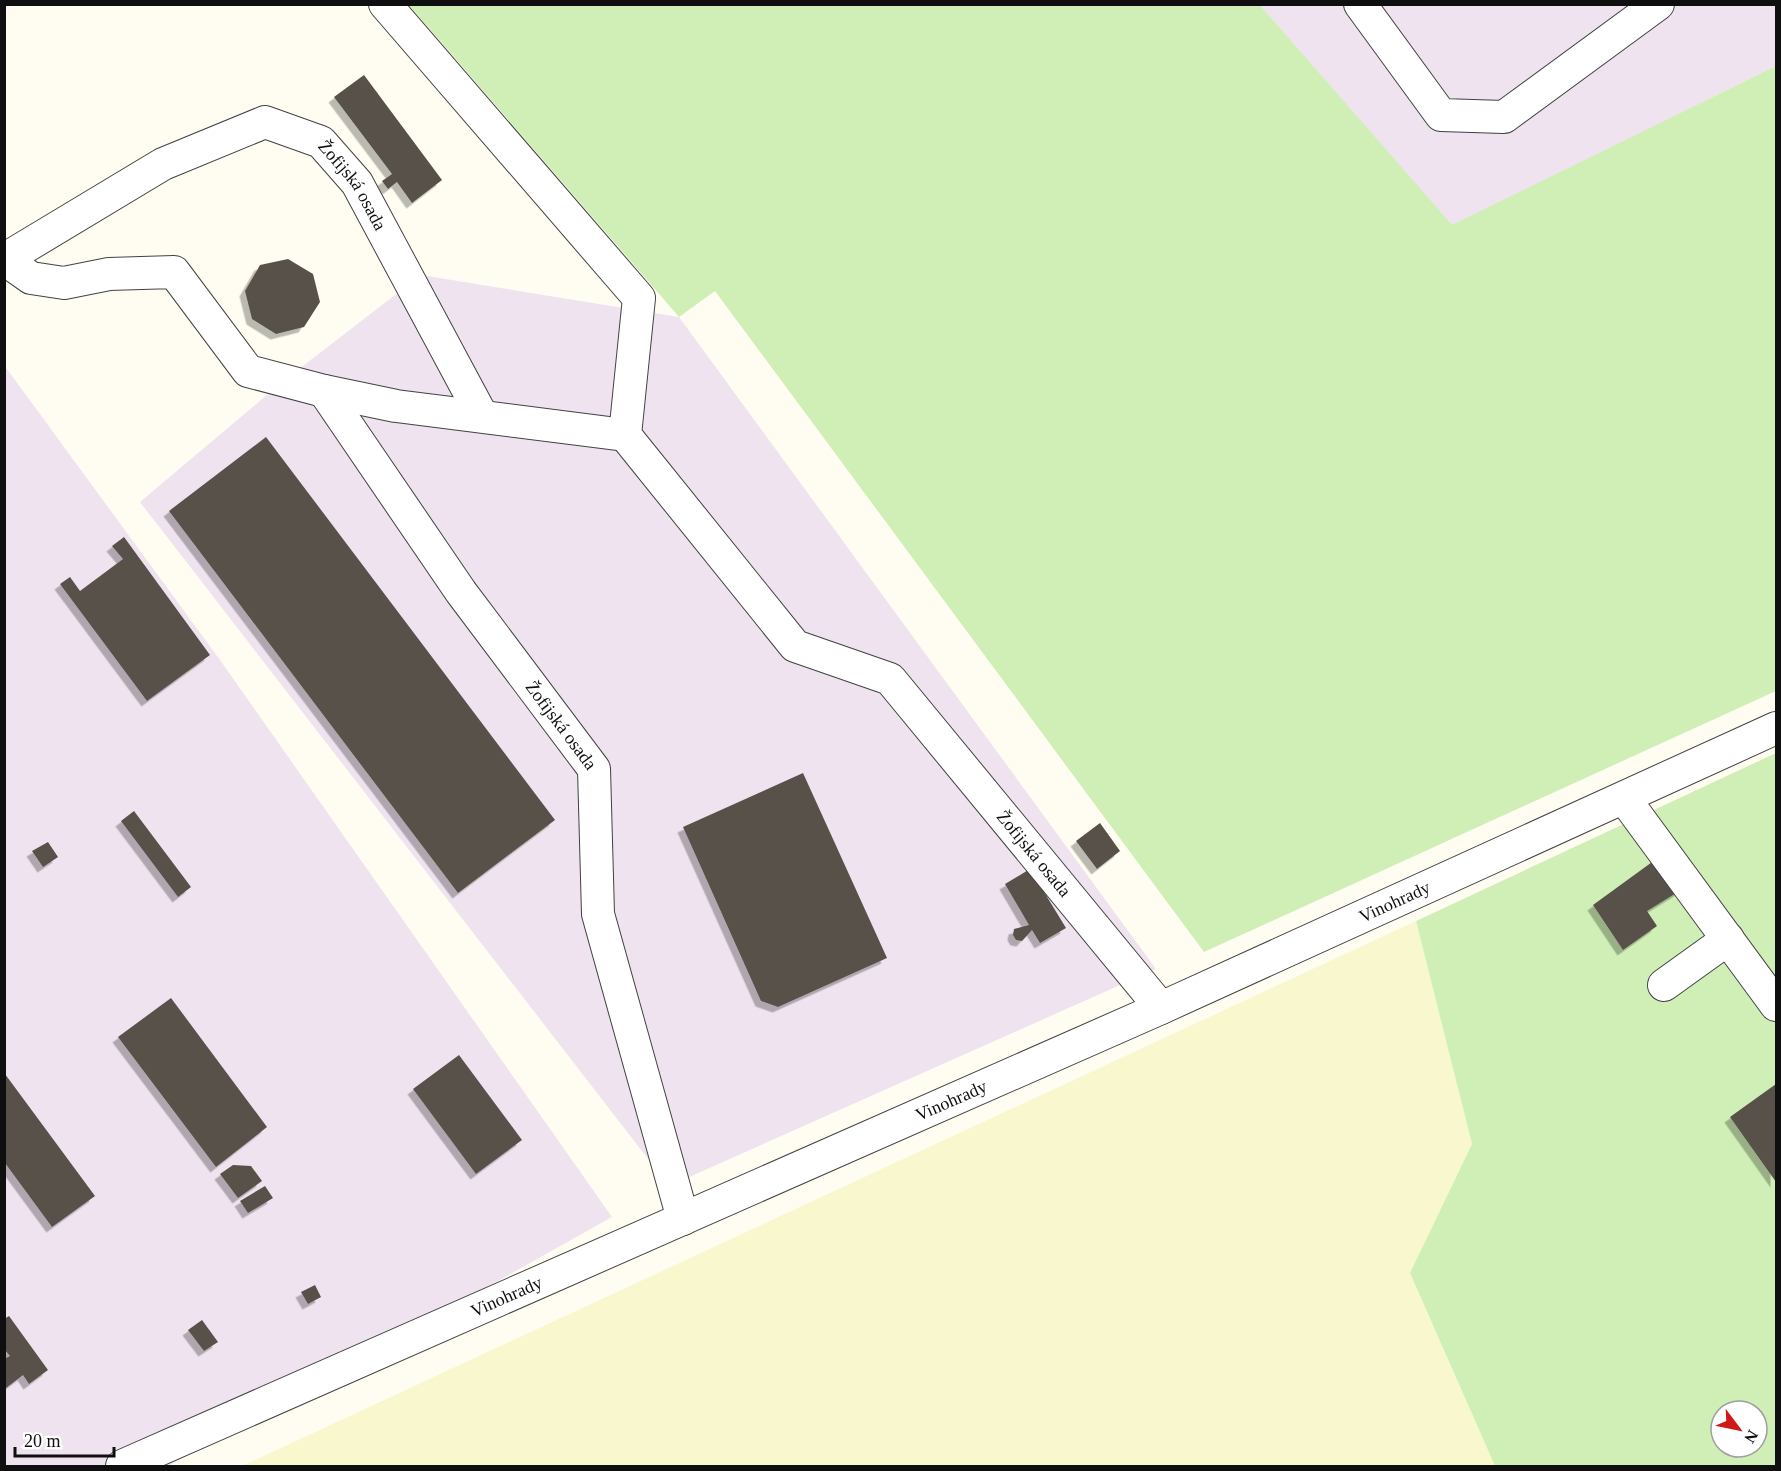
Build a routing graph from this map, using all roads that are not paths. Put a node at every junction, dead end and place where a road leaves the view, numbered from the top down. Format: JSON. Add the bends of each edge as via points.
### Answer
{"nodes":[{"id":1,"x":385,"y":4,"type":"edge"},
{"id":2,"x":1360,"y":4,"type":"edge"},
{"id":3,"x":1658,"y":4,"type":"edge"},
{"id":4,"x":5,"y":259,"type":"edge"},
{"id":5,"x":324,"y":391,"type":"junction"},
{"id":6,"x":482,"y":416,"type":"junction"},
{"id":7,"x":625,"y":435,"type":"junction"},
{"id":8,"x":1776,"y":728,"type":"edge"},
{"id":9,"x":1624,"y":798,"type":"junction"},
{"id":10,"x":1728,"y":939,"type":"junction"},
{"id":11,"x":1664,"y":985,"type":"dead end"},
{"id":12,"x":1776,"y":1005,"type":"edge"},
{"id":13,"x":1161,"y":1008,"type":"junction"},
{"id":14,"x":682,"y":1219,"type":"junction"},
{"id":15,"x":122,"y":1467,"type":"edge"}],
"edges":[{"from":1,"to":7,"type":"street","via":[[639,298]]},
{"from":2,"to":3,"type":"street","via":[[1441,115],[1504,117]]},
{"from":4,"to":5,"type":"street","name":"Žofijská osada","via":[[31,278],[64,283],[109,274],[174,272],[248,371]]},
{"from":4,"to":6,"type":"street","name":"Žofijská osada","via":[[163,164],[265,122],[321,142],[357,183]]},
{"from":5,"to":6,"type":"street","name":"Žofijská osada","via":[[396,406]]},
{"from":5,"to":14,"type":"street","name":"Žofijská osada","via":[[461,592],[594,769],[598,914]]},
{"from":6,"to":7,"type":"street","name":"Žofijská osada"},
{"from":7,"to":13,"type":"street","name":"Žofijská osada","via":[[795,646],[890,679]]},
{"from":8,"to":9,"type":"street","name":"Vinohrady"},
{"from":9,"to":10,"type":"street"},
{"from":9,"to":13,"type":"street","name":"Vinohrady"},
{"from":10,"to":11,"type":"street"},
{"from":10,"to":12,"type":"street"},
{"from":13,"to":14,"type":"street","name":"Vinohrady"},
{"from":14,"to":15,"type":"street","name":"Vinohrady"}]}
